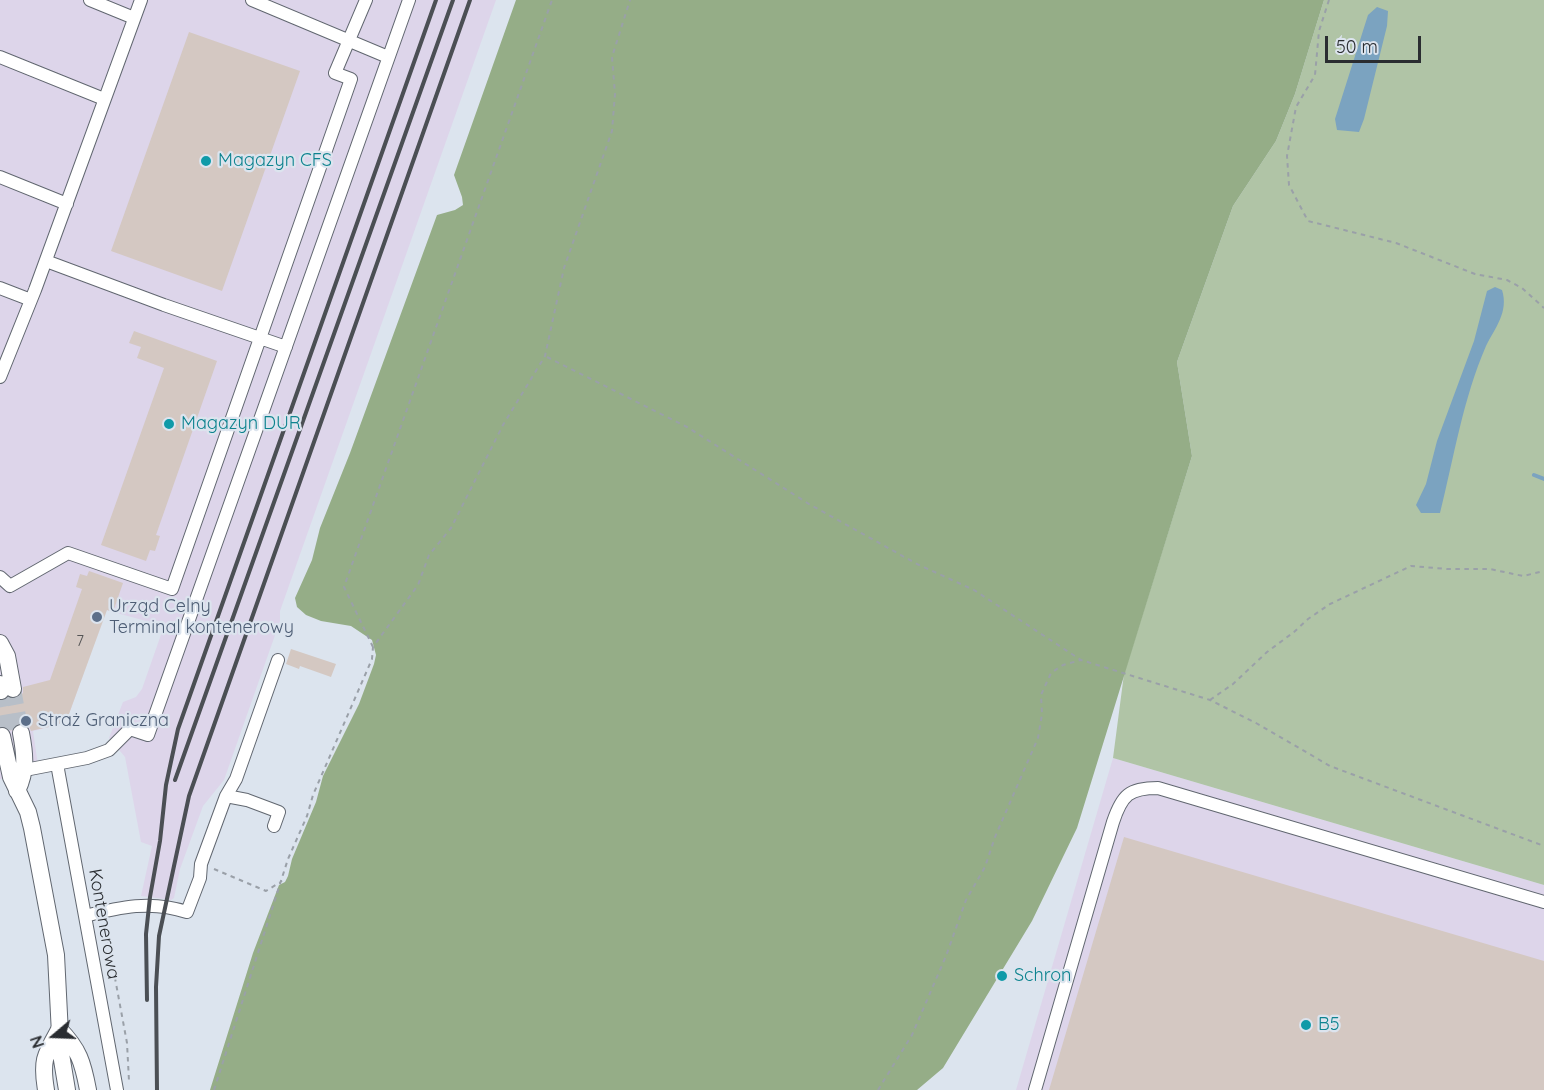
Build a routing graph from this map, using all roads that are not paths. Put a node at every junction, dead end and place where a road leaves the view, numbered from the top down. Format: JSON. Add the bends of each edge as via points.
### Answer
{"nodes":[{"id":1,"x":90,"y":0,"type":"edge"},
{"id":2,"x":141,"y":0,"type":"edge"},
{"id":3,"x":252,"y":0,"type":"edge"},
{"id":4,"x":366,"y":0,"type":"edge"},
{"id":5,"x":409,"y":0,"type":"edge"},
{"id":6,"x":134,"y":18,"type":"junction"},
{"id":7,"x":349,"y":40,"type":"junction"},
{"id":8,"x":0,"y":57,"type":"edge"},
{"id":9,"x":388,"y":57,"type":"junction"},
{"id":10,"x":104,"y":99,"type":"junction"},
{"id":11,"x":0,"y":177,"type":"edge"},
{"id":12,"x":67,"y":204,"type":"junction"},
{"id":13,"x":46,"y":261,"type":"junction"},
{"id":14,"x":0,"y":288,"type":"edge"},
{"id":15,"x":31,"y":300,"type":"junction"},
{"id":16,"x":261,"y":338,"type":"junction"},
{"id":17,"x":286,"y":347,"type":"junction"},
{"id":18,"x":0,"y":377,"type":"edge"},
{"id":19,"x":0,"y":576,"type":"edge"},
{"id":20,"x":0,"y":643,"type":"edge"},
{"id":21,"x":278,"y":660,"type":"dead end"},
{"id":22,"x":5,"y":688,"type":"tunnel mouth"},
{"id":23,"x":57,"y":764,"type":"junction"},
{"id":24,"x":0,"y":768,"type":"edge"},
{"id":25,"x":25,"y":770,"type":"junction"},
{"id":26,"x":0,"y":778,"type":"edge"},
{"id":27,"x":17,"y":791,"type":"junction"},
{"id":28,"x":226,"y":796,"type":"junction"},
{"id":29,"x":274,"y":826,"type":"dead end"},
{"id":30,"x":1544,"y":902,"type":"edge"},
{"id":31,"x":85,"y":916,"type":"junction"},
{"id":32,"x":59,"y":1029,"type":"junction"},
{"id":33,"x":46,"y":1090,"type":"edge"},
{"id":34,"x":56,"y":1090,"type":"edge"},
{"id":35,"x":67,"y":1090,"type":"edge"},
{"id":36,"x":77,"y":1090,"type":"edge"},
{"id":37,"x":88,"y":1090,"type":"edge"},
{"id":38,"x":117,"y":1090,"type":"edge"},
{"id":39,"x":1035,"y":1090,"type":"edge"}],
"edges":[{"from":1,"to":6,"type":"lane"},
{"from":2,"to":6,"type":"lane"},
{"from":3,"to":7,"type":"lane"},
{"from":4,"to":7,"type":"lane"},
{"from":5,"to":9,"type":"lane"},
{"from":6,"to":10,"type":"lane"},
{"from":7,"to":9,"type":"lane"},
{"from":7,"to":16,"type":"lane","via":[[335,73],[351,79]]},
{"from":8,"to":10,"type":"lane"},
{"from":9,"to":17,"type":"lane"},
{"from":10,"to":12,"type":"lane"},
{"from":11,"to":12,"type":"lane"},
{"from":12,"to":13,"type":"lane"},
{"from":13,"to":15,"type":"lane"},
{"from":13,"to":16,"type":"lane"},
{"from":14,"to":15,"type":"lane"},
{"from":15,"to":18,"type":"lane"},
{"from":16,"to":17,"type":"lane"},
{"from":16,"to":19,"type":"lane","via":[[172,589],[68,553],[10,586]]},
{"from":17,"to":23,"type":"lane","via":[[148,735],[130,729],[109,750]]},
{"from":20,"to":22,"type":"main road","via":[[7,656]]},
{"from":21,"to":28,"type":"lane","via":[[234,784]]},
{"from":23,"to":25,"type":"lane"},
{"from":23,"to":31,"type":"lane","name":"Kontenerowa"},
{"from":24,"to":27,"type":"main road"},
{"from":25,"to":27,"type":"main road"},
{"from":25,"to":27,"type":"main road","via":[[25,757],[11,734]]},
{"from":26,"to":27,"type":"main road"},
{"from":27,"to":32,"type":"main road","via":[[32,828],[56,955]]},
{"from":28,"to":29,"type":"lane","via":[[279,812]]},
{"from":28,"to":31,"type":"lane","via":[[187,912],[142,904]]},
{"from":30,"to":39,"type":"lane","via":[[1158,788],[1133,790],[1124,797],[1113,822]]},
{"from":31,"to":38,"type":"lane","name":"Kontenerowa"},
{"from":32,"to":33,"type":"main road","via":[[44,1056]]},
{"from":32,"to":34,"type":"main road","via":[[52,1058]]},
{"from":32,"to":35,"type":"main road"},
{"from":32,"to":36,"type":"main road"},
{"from":32,"to":37,"type":"main road","via":[[79,1053]]}]}
